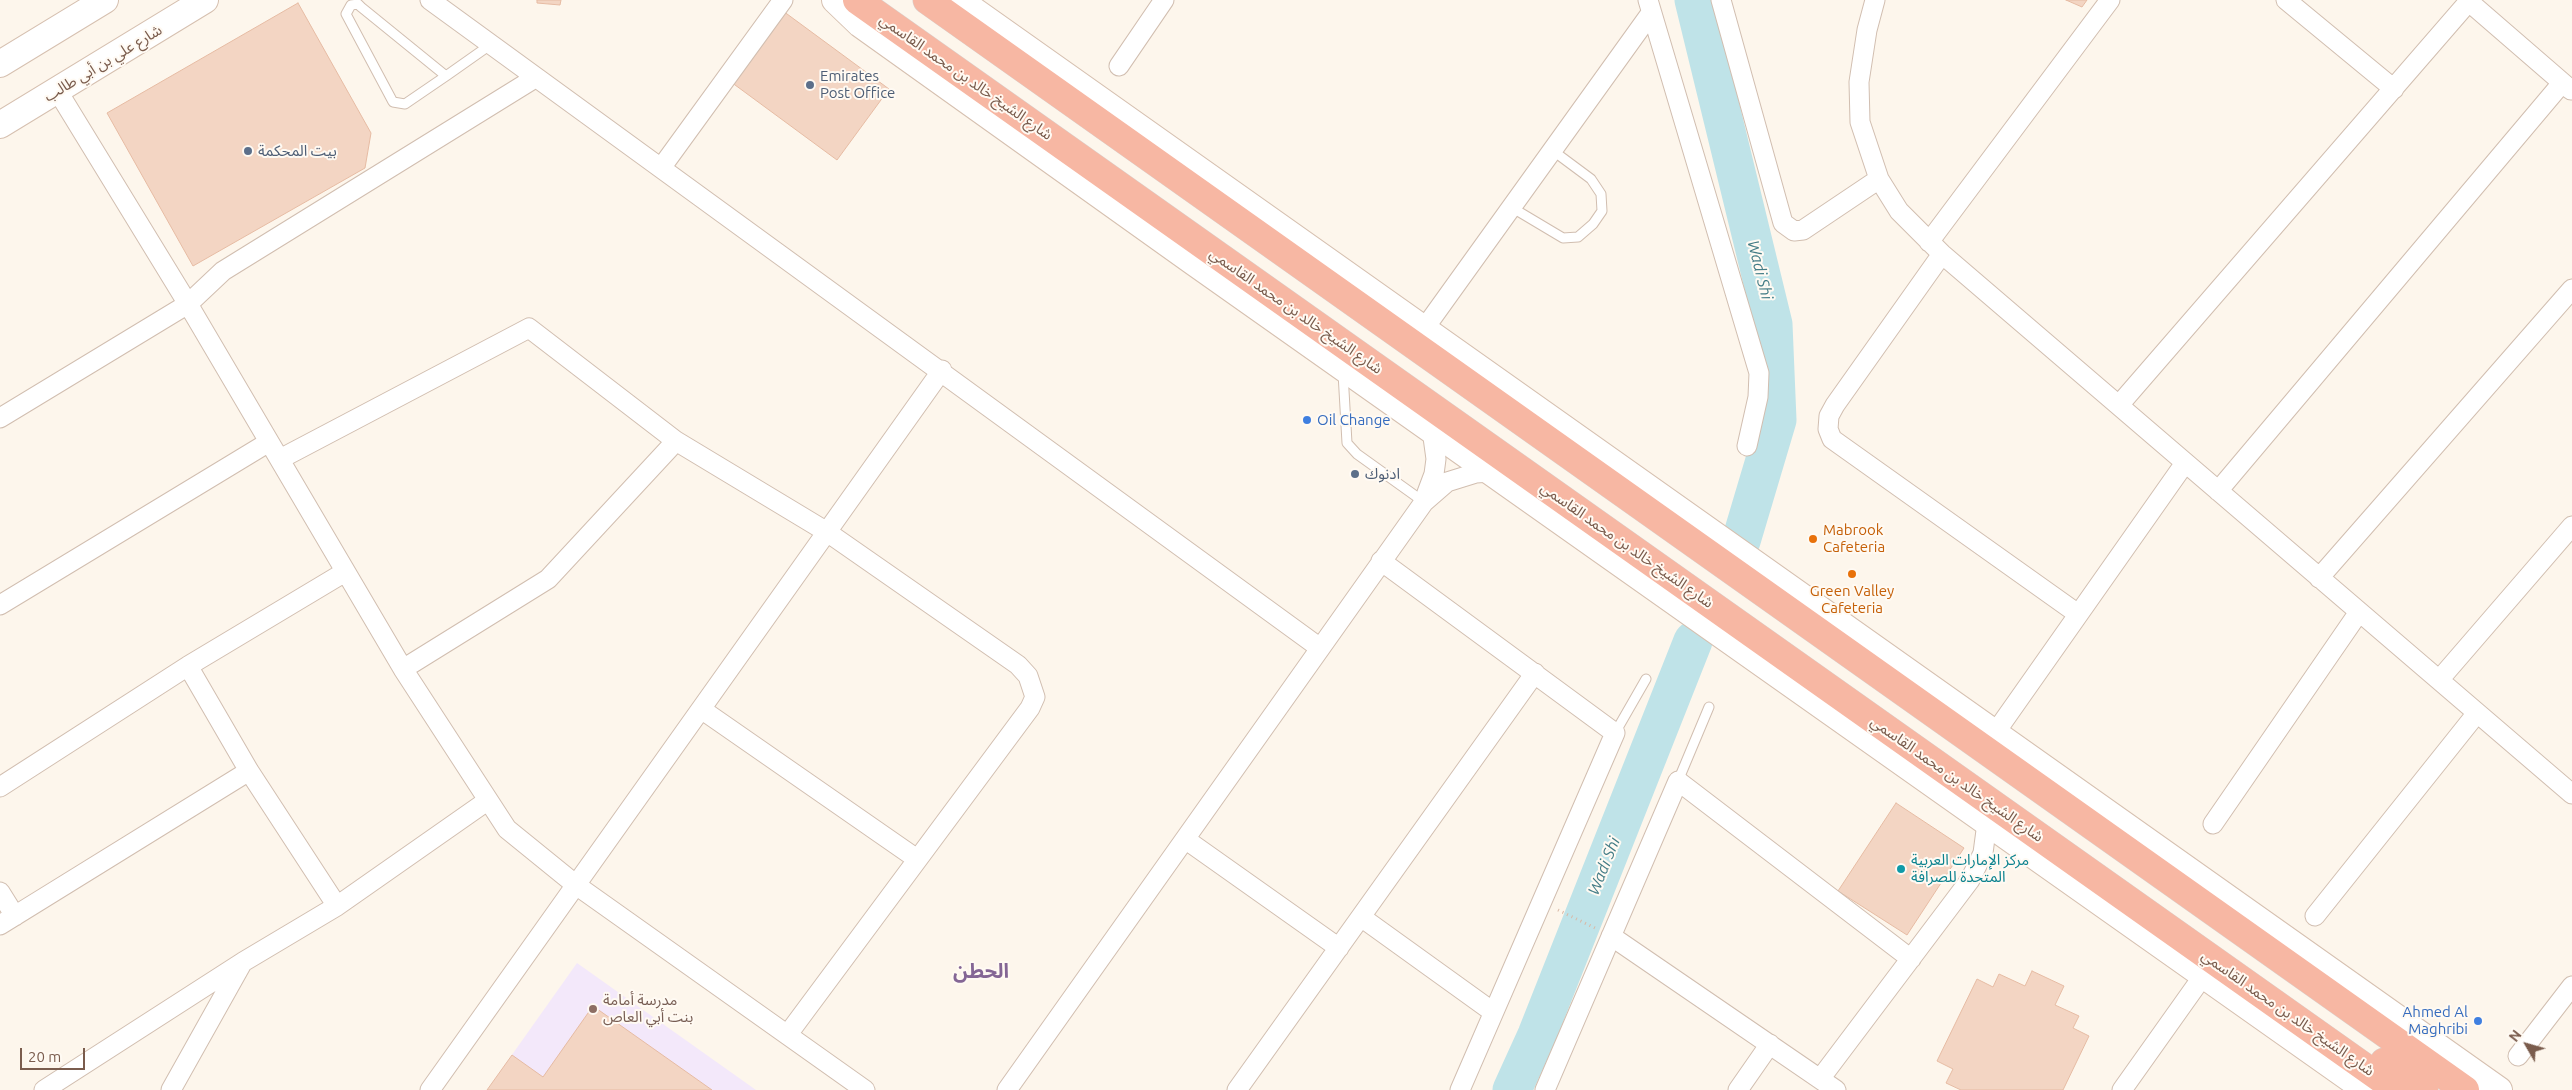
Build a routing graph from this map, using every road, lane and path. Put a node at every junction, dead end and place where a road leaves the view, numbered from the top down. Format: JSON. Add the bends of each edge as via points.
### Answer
{"nodes":[{"id":1,"x":106,"y":0,"type":"edge"},
{"id":2,"x":205,"y":0,"type":"edge"},
{"id":3,"x":430,"y":0,"type":"edge"},
{"id":4,"x":783,"y":0,"type":"edge"},
{"id":5,"x":835,"y":0,"type":"edge"},
{"id":6,"x":857,"y":0,"type":"edge"},
{"id":7,"x":927,"y":0,"type":"edge"},
{"id":8,"x":959,"y":0,"type":"edge"},
{"id":9,"x":1164,"y":0,"type":"edge"},
{"id":10,"x":1721,"y":0,"type":"edge"},
{"id":11,"x":1875,"y":0,"type":"edge"},
{"id":12,"x":2110,"y":0,"type":"edge"},
{"id":13,"x":2286,"y":0,"type":"edge"},
{"id":14,"x":2469,"y":1,"type":"edge"},
{"id":15,"x":1650,"y":6,"type":"edge"},
{"id":16,"x":1000,"y":41,"type":"junction"},
{"id":17,"x":490,"y":45,"type":"junction"},
{"id":18,"x":0,"y":64,"type":"edge"},
{"id":19,"x":1119,"y":66,"type":"dead end"},
{"id":20,"x":446,"y":76,"type":"junction"},
{"id":21,"x":535,"y":78,"type":"junction"},
{"id":22,"x":2567,"y":87,"type":"edge"},
{"id":23,"x":2394,"y":89,"type":"junction"},
{"id":24,"x":57,"y":90,"type":"junction"},
{"id":25,"x":0,"y":125,"type":"edge"},
{"id":26,"x":1552,"y":150,"type":"junction"},
{"id":27,"x":661,"y":168,"type":"junction"},
{"id":28,"x":1879,"y":180,"type":"junction"},
{"id":29,"x":1511,"y":207,"type":"junction"},
{"id":30,"x":1936,"y":248,"type":"junction"},
{"id":31,"x":1197,"y":252,"type":"junction"},
{"id":32,"x":2572,"y":288,"type":"edge"},
{"id":33,"x":188,"y":304,"type":"junction"},
{"id":34,"x":1424,"y":329,"type":"junction"},
{"id":35,"x":1343,"y":368,"type":"junction"},
{"id":36,"x":942,"y":370,"type":"junction"},
{"id":37,"x":2118,"y":405,"type":"junction"},
{"id":38,"x":1518,"y":408,"type":"junction"},
{"id":39,"x":0,"y":418,"type":"edge"},
{"id":40,"x":1432,"y":430,"type":"junction"},
{"id":41,"x":676,"y":441,"type":"junction"},
{"id":42,"x":269,"y":442,"type":"junction"},
{"id":43,"x":1747,"y":446,"type":"dead end"},
{"id":44,"x":280,"y":459,"type":"junction"},
{"id":45,"x":2186,"y":463,"type":"junction"},
{"id":46,"x":1491,"y":472,"type":"junction"},
{"id":47,"x":2218,"y":491,"type":"junction"},
{"id":48,"x":1424,"y":502,"type":"junction"},
{"id":49,"x":2572,"y":526,"type":"edge"},
{"id":50,"x":827,"y":532,"type":"junction"},
{"id":51,"x":1616,"y":549,"type":"junction"},
{"id":52,"x":1381,"y":562,"type":"junction"},
{"id":53,"x":345,"y":572,"type":"junction"},
{"id":54,"x":2320,"y":578,"type":"junction"},
{"id":55,"x":0,"y":605,"type":"edge"},
{"id":56,"x":2359,"y":612,"type":"junction"},
{"id":57,"x":2078,"y":614,"type":"junction"},
{"id":58,"x":1320,"y":648,"type":"junction"},
{"id":59,"x":188,"y":666,"type":"junction"},
{"id":60,"x":403,"y":669,"type":"junction"},
{"id":61,"x":1535,"y":673,"type":"junction"},
{"id":62,"x":1646,"y":679,"type":"dead end"},
{"id":63,"x":2439,"y":680,"type":"junction"},
{"id":64,"x":1709,"y":708,"type":"dead end"},
{"id":65,"x":701,"y":709,"type":"junction"},
{"id":66,"x":2477,"y":713,"type":"junction"},
{"id":67,"x":1615,"y":733,"type":"junction"},
{"id":68,"x":1995,"y":733,"type":"junction"},
{"id":69,"x":249,"y":772,"type":"junction"},
{"id":70,"x":1678,"y":781,"type":"junction"},
{"id":71,"x":0,"y":787,"type":"edge"},
{"id":72,"x":2572,"y":794,"type":"edge"},
{"id":73,"x":488,"y":801,"type":"junction"},
{"id":74,"x":1987,"y":823,"type":"junction"},
{"id":75,"x":2213,"y":824,"type":"dead end"},
{"id":76,"x":1185,"y":839,"type":"junction"},
{"id":77,"x":917,"y":859,"type":"junction"},
{"id":78,"x":576,"y":885,"type":"junction"},
{"id":79,"x":0,"y":892,"type":"edge"},
{"id":80,"x":337,"y":906,"type":"junction"},
{"id":81,"x":1555,"y":908,"type":"dead end"},
{"id":82,"x":2315,"y":916,"type":"dead end"},
{"id":83,"x":1361,"y":917,"type":"junction"},
{"id":84,"x":7,"y":921,"type":"edge"},
{"id":85,"x":1606,"y":934,"type":"junction"},
{"id":86,"x":1339,"y":948,"type":"junction"},
{"id":87,"x":1911,"y":958,"type":"junction"},
{"id":88,"x":243,"y":962,"type":"junction"},
{"id":89,"x":2203,"y":976,"type":"junction"},
{"id":90,"x":2332,"y":984,"type":"junction"},
{"id":91,"x":2572,"y":986,"type":"edge"},
{"id":92,"x":2249,"y":998,"type":"junction"},
{"id":93,"x":2276,"y":1006,"type":"junction"},
{"id":94,"x":1493,"y":1012,"type":"junction"},
{"id":95,"x":788,"y":1034,"type":"junction"},
{"id":96,"x":1770,"y":1044,"type":"junction"},
{"id":97,"x":2518,"y":1056,"type":"dead end"},
{"id":98,"x":1820,"y":1079,"type":"junction"},
{"id":99,"x":44,"y":1090,"type":"edge"},
{"id":100,"x":171,"y":1090,"type":"edge"},
{"id":101,"x":430,"y":1090,"type":"edge"},
{"id":102,"x":866,"y":1090,"type":"edge"},
{"id":103,"x":1007,"y":1090,"type":"edge"},
{"id":104,"x":1237,"y":1090,"type":"edge"},
{"id":105,"x":1460,"y":1090,"type":"edge"},
{"id":106,"x":1545,"y":1090,"type":"edge"},
{"id":107,"x":1738,"y":1090,"type":"edge"},
{"id":108,"x":1836,"y":1090,"type":"edge"},
{"id":109,"x":2122,"y":1090,"type":"edge"},
{"id":110,"x":2366,"y":1090,"type":"edge"},
{"id":111,"x":2397,"y":1090,"type":"edge"},
{"id":112,"x":2424,"y":1090,"type":"edge"},
{"id":113,"x":2465,"y":1090,"type":"edge"},
{"id":114,"x":2499,"y":1090,"type":"edge"}],
"edges":[{"from":1,"to":18,"type":"street"},
{"from":2,"to":24,"type":"street","name":"شارع علي بن أبي طالب"},
{"from":3,"to":17,"type":"street"},
{"from":4,"to":27,"type":"street"},
{"from":5,"to":31,"type":"street","via":[[860,24]]},
{"from":6,"to":31,"type":"highway","name":"شارع الشيخ خالد بن محمد القاسمي"},
{"from":7,"to":16,"type":"highway"},
{"from":8,"to":16,"type":"street"},
{"from":9,"to":19,"type":"street"},
{"from":10,"to":28,"type":"street","via":[[1783,222],[1794,231],[1803,230]]},
{"from":11,"to":28,"type":"street","via":[[1859,82],[1860,122]]},
{"from":12,"to":30,"type":"street"},
{"from":13,"to":23,"type":"street"},
{"from":14,"to":22,"type":"street"},
{"from":14,"to":23,"type":"street"},
{"from":15,"to":26,"type":"street"},
{"from":15,"to":43,"type":"street","via":[[1759,373],[1758,397]]},
{"from":16,"to":34,"type":"street"},
{"from":16,"to":38,"type":"highway"},
{"from":17,"to":20,"type":"lane"},
{"from":17,"to":21,"type":"street"},
{"from":20,"to":20,"type":"lane","via":[[358,4],[348,7],[348,18],[393,102],[405,104]]},
{"from":21,"to":27,"type":"street"},
{"from":21,"to":33,"type":"street","via":[[223,271]]},
{"from":22,"to":47,"type":"street"},
{"from":23,"to":37,"type":"street"},
{"from":24,"to":25,"type":"street","name":"شارع علي بن أبي طالب"},
{"from":24,"to":33,"type":"street"},
{"from":26,"to":29,"type":"street"},
{"from":26,"to":29,"type":"lane","via":[[1591,178],[1601,194],[1602,211],[1593,224],[1578,237],[1564,238]]},
{"from":27,"to":36,"type":"street"},
{"from":28,"to":30,"type":"street","via":[[1899,210]]},
{"from":29,"to":34,"type":"street"},
{"from":30,"to":37,"type":"street"},
{"from":30,"to":57,"type":"street","via":[[1835,405],[1829,416],[1828,429],[1832,439]]},
{"from":31,"to":35,"type":"street"},
{"from":31,"to":51,"type":"highway","name":"شارع الشيخ خالد بن محمد القاسمي"},
{"from":32,"to":54,"type":"street"},
{"from":33,"to":39,"type":"street"},
{"from":33,"to":42,"type":"street"},
{"from":34,"to":38,"type":"street"},
{"from":35,"to":40,"type":"street"},
{"from":35,"to":48,"type":"lane","via":[[1347,443],[1357,454]]},
{"from":36,"to":50,"type":"street"},
{"from":36,"to":58,"type":"street"},
{"from":37,"to":45,"type":"street"},
{"from":38,"to":68,"type":"street"},
{"from":38,"to":90,"type":"highway","via":[[1772,601]]},
{"from":40,"to":46,"type":"street"},
{"from":40,"to":48,"type":"street","via":[[1436,459]]},
{"from":41,"to":44,"type":"street","via":[[529,328]]},
{"from":41,"to":50,"type":"street"},
{"from":41,"to":60,"type":"street","via":[[548,579]]},
{"from":42,"to":44,"type":"street"},
{"from":42,"to":55,"type":"street"},
{"from":44,"to":53,"type":"street"},
{"from":45,"to":47,"type":"street"},
{"from":45,"to":57,"type":"street"},
{"from":46,"to":48,"type":"street","via":[[1476,472],[1454,479],[1434,491]]},
{"from":46,"to":51,"type":"street"},
{"from":47,"to":54,"type":"street"},
{"from":48,"to":52,"type":"street"},
{"from":49,"to":63,"type":"street"},
{"from":50,"to":65,"type":"street"},
{"from":50,"to":77,"type":"street","via":[[1018,665],[1034,688],[1035,697],[1030,708]]},
{"from":51,"to":74,"type":"street"},
{"from":51,"to":92,"type":"highway","name":"شارع الشيخ خالد بن محمد القاسمي","via":[[1660,569],[1749,632]]},
{"from":52,"to":58,"type":"street"},
{"from":52,"to":61,"type":"street"},
{"from":53,"to":59,"type":"street"},
{"from":53,"to":60,"type":"street"},
{"from":54,"to":56,"type":"street"},
{"from":56,"to":63,"type":"street"},
{"from":56,"to":75,"type":"street"},
{"from":57,"to":68,"type":"street"},
{"from":58,"to":76,"type":"street"},
{"from":59,"to":69,"type":"street"},
{"from":59,"to":71,"type":"street"},
{"from":60,"to":73,"type":"street"},
{"from":61,"to":67,"type":"street"},
{"from":61,"to":83,"type":"street"},
{"from":62,"to":67,"type":"lane"},
{"from":63,"to":66,"type":"street"},
{"from":64,"to":70,"type":"lane"},
{"from":65,"to":77,"type":"street"},
{"from":65,"to":78,"type":"street"},
{"from":66,"to":72,"type":"street"},
{"from":66,"to":82,"type":"street"},
{"from":67,"to":94,"type":"street"},
{"from":68,"to":90,"type":"street"},
{"from":69,"to":80,"type":"street"},
{"from":69,"to":84,"type":"street"},
{"from":70,"to":85,"type":"street"},
{"from":70,"to":87,"type":"street"},
{"from":73,"to":78,"type":"street","via":[[507,829]]},
{"from":73,"to":80,"type":"street"},
{"from":74,"to":87,"type":"street","via":[[1978,866]]},
{"from":74,"to":89,"type":"street"},
{"from":76,"to":86,"type":"street"},
{"from":76,"to":103,"type":"street"},
{"from":77,"to":95,"type":"street"},
{"from":78,"to":95,"type":"street"},
{"from":78,"to":101,"type":"street"},
{"from":79,"to":84,"type":"street"},
{"from":80,"to":88,"type":"street"},
{"from":81,"to":85,"type":"path"},
{"from":83,"to":86,"type":"street"},
{"from":83,"to":94,"type":"street"},
{"from":85,"to":96,"type":"street"},
{"from":85,"to":106,"type":"street"},
{"from":86,"to":104,"type":"street"},
{"from":87,"to":98,"type":"street"},
{"from":88,"to":99,"type":"street"},
{"from":88,"to":100,"type":"street"},
{"from":89,"to":92,"type":"street"},
{"from":89,"to":109,"type":"street"},
{"from":90,"to":113,"type":"highway"},
{"from":90,"to":114,"type":"street"},
{"from":91,"to":97,"type":"street"},
{"from":92,"to":93,"type":"highway","name":"شارع الشيخ خالد بن محمد القاسمي"},
{"from":92,"to":110,"type":"street"},
{"from":93,"to":111,"type":"highway","name":"شارع الشيخ خالد بن محمد القاسمي"},
{"from":93,"to":112,"type":"highway","via":[[2291,1006],[2320,1018]]},
{"from":94,"to":105,"type":"street"},
{"from":95,"to":102,"type":"street"},
{"from":96,"to":98,"type":"street"},
{"from":96,"to":107,"type":"street"},
{"from":98,"to":108,"type":"street"}]}
